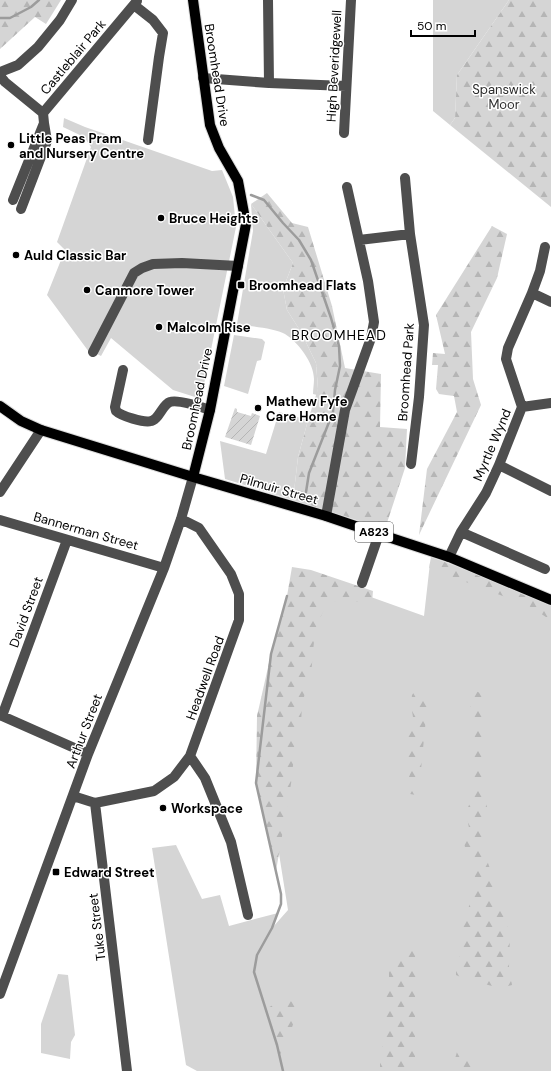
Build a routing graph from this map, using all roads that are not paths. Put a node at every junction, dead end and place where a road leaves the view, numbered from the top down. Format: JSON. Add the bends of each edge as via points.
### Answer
{"nodes":[{"id":1,"x":72,"y":0,"type":"edge"},
{"id":2,"x":193,"y":0,"type":"edge"},
{"id":3,"x":268,"y":0,"type":"edge"},
{"id":4,"x":351,"y":0,"type":"edge"},
{"id":5,"x":136,"y":2,"type":"edge"},
{"id":6,"x":0,"y":72,"type":"edge"},
{"id":7,"x":0,"y":76,"type":"edge"},
{"id":8,"x":203,"y":78,"type":"junction"},
{"id":9,"x":269,"y":83,"type":"junction"},
{"id":10,"x":346,"y":86,"type":"junction"},
{"id":11,"x":44,"y":118,"type":"junction"},
{"id":12,"x":344,"y":133,"type":"dead end"},
{"id":13,"x":148,"y":140,"type":"dead end"},
{"id":14,"x":404,"y":178,"type":"dead end"},
{"id":15,"x":347,"y":187,"type":"dead end"},
{"id":16,"x":13,"y":200,"type":"dead end"},
{"id":17,"x":21,"y":209,"type":"dead end"},
{"id":18,"x":410,"y":234,"type":"junction"},
{"id":19,"x":359,"y":240,"type":"junction"},
{"id":20,"x":545,"y":247,"type":"dead end"},
{"id":21,"x":238,"y":266,"type":"junction"},
{"id":22,"x":532,"y":293,"type":"junction"},
{"id":23,"x":551,"y":302,"type":"edge"},
{"id":24,"x":93,"y":352,"type":"dead end"},
{"id":25,"x":123,"y":370,"type":"dead end"},
{"id":26,"x":551,"y":403,"type":"edge"},
{"id":27,"x":0,"y":406,"type":"edge"},
{"id":28,"x":522,"y":407,"type":"junction"},
{"id":29,"x":210,"y":410,"type":"junction"},
{"id":30,"x":41,"y":430,"type":"junction"},
{"id":31,"x":411,"y":464,"type":"dead end"},
{"id":32,"x":499,"y":465,"type":"junction"},
{"id":33,"x":192,"y":477,"type":"junction"},
{"id":34,"x":551,"y":491,"type":"edge"},
{"id":35,"x":0,"y":492,"type":"edge"},
{"id":36,"x":326,"y":516,"type":"junction"},
{"id":37,"x":181,"y":519,"type":"junction"},
{"id":38,"x":0,"y":520,"type":"edge"},
{"id":39,"x":461,"y":532,"type":"junction"},
{"id":40,"x":379,"y":534,"type":"junction"},
{"id":41,"x":67,"y":540,"type":"junction"},
{"id":42,"x":449,"y":557,"type":"junction"},
{"id":43,"x":164,"y":568,"type":"junction"},
{"id":44,"x":545,"y":569,"type":"dead end"},
{"id":45,"x":362,"y":583,"type":"dead end"},
{"id":46,"x":551,"y":600,"type":"edge"},
{"id":47,"x":1,"y":715,"type":"edge"},
{"id":48,"x":88,"y":754,"type":"junction"},
{"id":49,"x":190,"y":756,"type":"junction"},
{"id":50,"x":73,"y":796,"type":"junction"},
{"id":51,"x":95,"y":803,"type":"junction"},
{"id":52,"x":248,"y":915,"type":"dead end"},
{"id":53,"x":5,"y":965,"type":"edge"},
{"id":54,"x":0,"y":994,"type":"edge"},
{"id":55,"x":127,"y":1071,"type":"edge"}],
"edges":[{"from":1,"to":6,"type":"street","via":[[38,47],[18,65]]},
{"from":2,"to":8,"type":"main road","name":"Broomhead Drive"},
{"from":3,"to":9,"type":"street"},
{"from":4,"to":10,"type":"street","name":"High Beveridgewell"},
{"from":5,"to":11,"type":"street","name":"Castleblair Park"},
{"from":5,"to":13,"type":"street","via":[[164,33]]},
{"from":7,"to":11,"type":"street"},
{"from":8,"to":9,"type":"street"},
{"from":8,"to":21,"type":"main road","name":"Broomhead Drive","via":[[210,125],[219,148],[238,181],[246,224]]},
{"from":9,"to":10,"type":"street"},
{"from":10,"to":12,"type":"street","name":"High Beveridgewell"},
{"from":11,"to":16,"type":"street","name":"Castleblair Park"},
{"from":11,"to":17,"type":"street","via":[[47,141]]},
{"from":14,"to":18,"type":"street","name":"Broomhead Park"},
{"from":15,"to":19,"type":"street"},
{"from":18,"to":19,"type":"street"},
{"from":18,"to":31,"type":"street","name":"Broomhead Park","via":[[424,325]]},
{"from":19,"to":36,"type":"street","via":[[374,322],[346,410]]},
{"from":20,"to":22,"type":"street","name":"Myrtle Wynd"},
{"from":21,"to":24,"type":"street","via":[[182,263],[154,264],[142,268],[134,273]]},
{"from":21,"to":29,"type":"main road","name":"Broomhead Drive"},
{"from":22,"to":23,"type":"street"},
{"from":22,"to":28,"type":"street","name":"Myrtle Wynd","via":[[508,348],[506,359]]},
{"from":25,"to":29,"type":"street","via":[[115,407],[119,414],[152,421],[166,404],[177,401]]},
{"from":26,"to":28,"type":"street"},
{"from":27,"to":30,"type":"main road","name":"Pilmuir Street","number":"A823"},
{"from":28,"to":32,"type":"street","name":"Myrtle Wynd"},
{"from":29,"to":33,"type":"main road","name":"Broomhead Drive"},
{"from":30,"to":33,"type":"main road","name":"Pilmuir Street","number":"A823"},
{"from":30,"to":35,"type":"street"},
{"from":32,"to":34,"type":"street"},
{"from":32,"to":39,"type":"street","name":"Myrtle Wynd","via":[[486,493]]},
{"from":33,"to":36,"type":"main road","name":"Pilmuir Street","number":"A823"},
{"from":33,"to":37,"type":"street","name":"Arthur Street"},
{"from":36,"to":40,"type":"main road","name":"Pilmuir Street","number":"A823"},
{"from":37,"to":43,"type":"street","name":"Arthur Street"},
{"from":37,"to":49,"type":"street","name":"Headwell Road","via":[[199,528],[231,574],[239,594],[239,620]]},
{"from":38,"to":41,"type":"street","name":"Bannerman Street"},
{"from":39,"to":42,"type":"street","name":"Myrtle Wynd"},
{"from":39,"to":44,"type":"street"},
{"from":40,"to":42,"type":"main road","name":"Pilmuir Street","number":"A823"},
{"from":40,"to":45,"type":"street"},
{"from":41,"to":43,"type":"street","name":"Bannerman Street"},
{"from":41,"to":47,"type":"street","name":"David Street"},
{"from":42,"to":46,"type":"main road","name":"Pilmuir Street","number":"A823"},
{"from":43,"to":48,"type":"street","name":"Arthur Street"},
{"from":47,"to":48,"type":"street"},
{"from":48,"to":50,"type":"street","name":"Arthur Street"},
{"from":49,"to":51,"type":"street","name":"Headwell Road","via":[[174,777],[154,791]]},
{"from":49,"to":52,"type":"street","via":[[205,778],[231,842]]},
{"from":50,"to":51,"type":"street"},
{"from":50,"to":53,"type":"street","name":"Arthur Street"},
{"from":51,"to":55,"type":"street","name":"Tuke Street"},
{"from":53,"to":54,"type":"street","name":"Arthur Street"}]}
